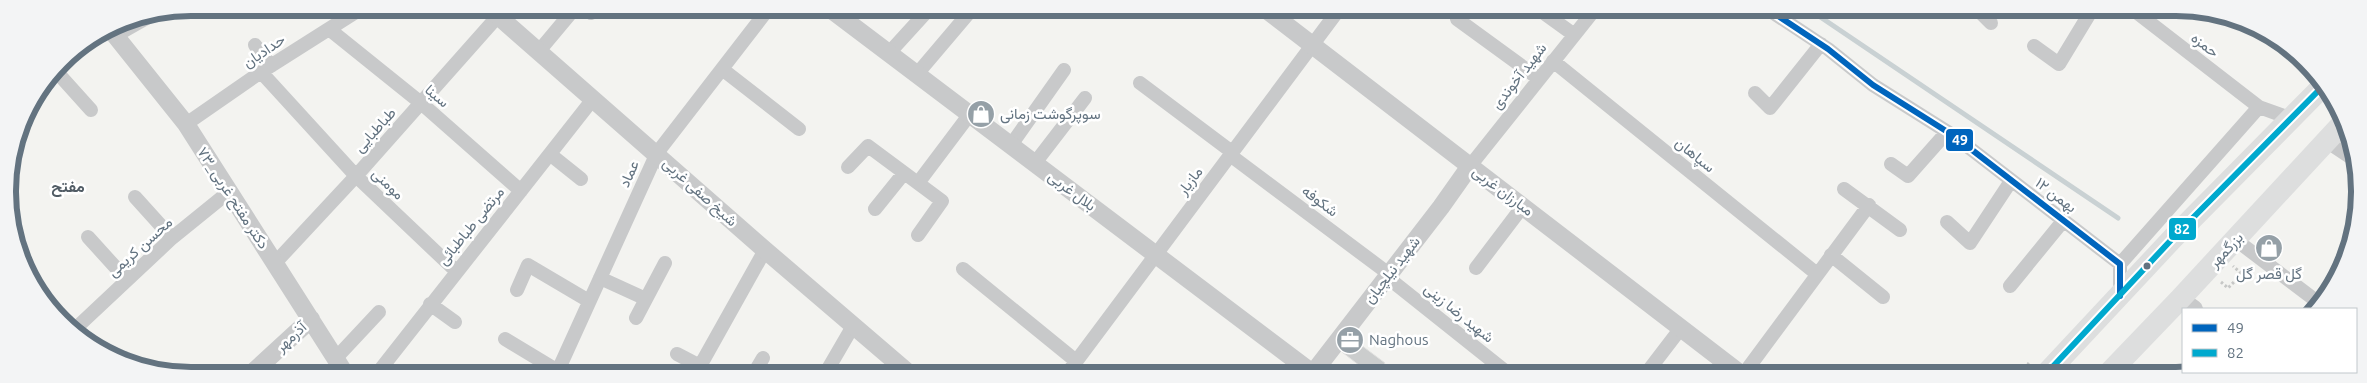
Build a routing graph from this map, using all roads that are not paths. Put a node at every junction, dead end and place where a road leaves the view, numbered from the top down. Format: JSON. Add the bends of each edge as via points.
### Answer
{"nodes":[{"id":1,"x":349,"y":16,"type":"edge"},
{"id":2,"x":491,"y":16,"type":"edge"},
{"id":3,"x":499,"y":16,"type":"edge"},
{"id":4,"x":568,"y":16,"type":"edge"},
{"id":5,"x":763,"y":16,"type":"edge"},
{"id":6,"x":840,"y":16,"type":"edge"},
{"id":7,"x":922,"y":16,"type":"edge"},
{"id":8,"x":966,"y":16,"type":"edge"},
{"id":9,"x":1275,"y":17,"type":"edge"},
{"id":10,"x":1334,"y":17,"type":"edge"},
{"id":11,"x":1549,"y":17,"type":"edge"},
{"id":12,"x":1588,"y":17,"type":"edge"},
{"id":13,"x":1780,"y":17,"type":"edge"},
{"id":14,"x":1985,"y":17,"type":"edge"},
{"id":15,"x":2087,"y":17,"type":"edge"},
{"id":16,"x":2143,"y":17,"type":"edge"},
{"id":17,"x":1457,"y":19,"type":"dead end"},
{"id":18,"x":1991,"y":23,"type":"dead end"},
{"id":19,"x":329,"y":29,"type":"junction"},
{"id":20,"x":114,"y":34,"type":"edge"},
{"id":21,"x":1573,"y":34,"type":"junction"},
{"id":22,"x":1822,"y":44,"type":"junction"},
{"id":23,"x":254,"y":45,"type":"dead end"},
{"id":24,"x":1314,"y":46,"type":"junction"},
{"id":25,"x":2034,"y":46,"type":"dead end"},
{"id":26,"x":539,"y":51,"type":"junction"},
{"id":27,"x":888,"y":53,"type":"junction"},
{"id":28,"x":1553,"y":60,"type":"junction"},
{"id":29,"x":266,"y":69,"type":"junction"},
{"id":30,"x":722,"y":69,"type":"junction"},
{"id":31,"x":1064,"y":70,"type":"dead end"},
{"id":32,"x":917,"y":74,"type":"junction"},
{"id":33,"x":61,"y":75,"type":"edge"},
{"id":34,"x":1538,"y":78,"type":"junction"},
{"id":35,"x":1140,"y":83,"type":"dead end"},
{"id":36,"x":2319,"y":91,"type":"edge"},
{"id":37,"x":1755,"y":93,"type":"dead end"},
{"id":38,"x":1086,"y":98,"type":"dead end"},
{"id":39,"x":593,"y":99,"type":"junction"},
{"id":40,"x":421,"y":103,"type":"junction"},
{"id":41,"x":2259,"y":107,"type":"junction"},
{"id":42,"x":91,"y":110,"type":"dead end"},
{"id":43,"x":970,"y":114,"type":"junction"},
{"id":44,"x":2292,"y":119,"type":"junction"},
{"id":45,"x":186,"y":124,"type":"junction"},
{"id":46,"x":2338,"y":128,"type":"edge"},
{"id":47,"x":799,"y":129,"type":"dead end"},
{"id":48,"x":1947,"y":132,"type":"junction"},
{"id":49,"x":2326,"y":141,"type":"junction"},
{"id":50,"x":1011,"y":145,"type":"junction"},
{"id":51,"x":656,"y":153,"type":"junction"},
{"id":52,"x":1231,"y":153,"type":"junction"},
{"id":53,"x":551,"y":155,"type":"junction"},
{"id":54,"x":2347,"y":155,"type":"edge"},
{"id":55,"x":1034,"y":163,"type":"junction"},
{"id":56,"x":1891,"y":164,"type":"dead end"},
{"id":57,"x":1470,"y":166,"type":"junction"},
{"id":58,"x":848,"y":167,"type":"dead end"},
{"id":59,"x":904,"y":173,"type":"junction"},
{"id":60,"x":356,"y":176,"type":"junction"},
{"id":61,"x":581,"y":179,"type":"dead end"},
{"id":62,"x":2011,"y":181,"type":"junction"},
{"id":63,"x":918,"y":183,"type":"junction"},
{"id":64,"x":1844,"y":189,"type":"dead end"},
{"id":65,"x":230,"y":191,"type":"junction"},
{"id":66,"x":521,"y":191,"type":"junction"},
{"id":67,"x":135,"y":197,"type":"dead end"},
{"id":68,"x":1869,"y":205,"type":"junction"},
{"id":69,"x":1523,"y":206,"type":"junction"},
{"id":70,"x":875,"y":209,"type":"dead end"},
{"id":71,"x":2063,"y":221,"type":"junction"},
{"id":72,"x":1947,"y":222,"type":"dead end"},
{"id":73,"x":1900,"y":230,"type":"dead end"},
{"id":74,"x":918,"y":236,"type":"dead end"},
{"id":75,"x":88,"y":237,"type":"dead end"},
{"id":76,"x":172,"y":238,"type":"junction"},
{"id":77,"x":2236,"y":240,"type":"junction"},
{"id":78,"x":765,"y":250,"type":"junction"},
{"id":79,"x":1154,"y":254,"type":"junction"},
{"id":80,"x":1831,"y":255,"type":"junction"},
{"id":81,"x":275,"y":263,"type":"junction"},
{"id":82,"x":665,"y":263,"type":"dead end"},
{"id":83,"x":2120,"y":264,"type":"junction"},
{"id":84,"x":1476,"y":268,"type":"dead end"},
{"id":85,"x":963,"y":269,"type":"dead end"},
{"id":86,"x":456,"y":271,"type":"junction"},
{"id":87,"x":1816,"y":274,"type":"junction"},
{"id":88,"x":1388,"y":275,"type":"junction"},
{"id":89,"x":600,"y":278,"type":"junction"},
{"id":90,"x":126,"y":280,"type":"junction"},
{"id":91,"x":2010,"y":286,"type":"dead end"},
{"id":92,"x":517,"y":290,"type":"dead end"},
{"id":93,"x":1883,"y":296,"type":"dead end"},
{"id":94,"x":2120,"y":296,"type":"junction"},
{"id":95,"x":646,"y":299,"type":"junction"},
{"id":96,"x":2314,"y":299,"type":"edge"},
{"id":97,"x":589,"y":301,"type":"junction"},
{"id":98,"x":430,"y":304,"type":"junction"},
{"id":99,"x":2187,"y":304,"type":"edge"},
{"id":100,"x":2182,"y":308,"type":"edge"},
{"id":101,"x":379,"y":312,"type":"dead end"},
{"id":102,"x":636,"y":318,"type":"dead end"},
{"id":103,"x":311,"y":319,"type":"junction"},
{"id":104,"x":455,"y":322,"type":"dead end"},
{"id":105,"x":78,"y":325,"type":"edge"},
{"id":106,"x":853,"y":326,"type":"junction"},
{"id":107,"x":1681,"y":328,"type":"junction"},
{"id":108,"x":505,"y":339,"type":"dead end"},
{"id":109,"x":677,"y":354,"type":"dead end"},
{"id":110,"x":336,"y":358,"type":"junction"},
{"id":111,"x":763,"y":358,"type":"dead end"},
{"id":112,"x":1076,"y":361,"type":"junction"},
{"id":113,"x":1723,"y":361,"type":"junction"},
{"id":114,"x":1302,"y":366,"type":"edge"},
{"id":115,"x":1319,"y":366,"type":"edge"},
{"id":116,"x":1499,"y":366,"type":"edge"},
{"id":117,"x":1652,"y":366,"type":"edge"},
{"id":118,"x":1719,"y":366,"type":"edge"},
{"id":119,"x":1730,"y":366,"type":"edge"},
{"id":120,"x":1748,"y":366,"type":"edge"},
{"id":121,"x":2053,"y":366,"type":"edge"},
{"id":122,"x":2117,"y":366,"type":"edge"},
{"id":123,"x":259,"y":367,"type":"edge"},
{"id":124,"x":341,"y":367,"type":"edge"},
{"id":125,"x":382,"y":367,"type":"edge"},
{"id":126,"x":548,"y":367,"type":"edge"},
{"id":127,"x":560,"y":367,"type":"edge"},
{"id":128,"x":693,"y":367,"type":"edge"},
{"id":129,"x":699,"y":367,"type":"edge"},
{"id":130,"x":758,"y":367,"type":"edge"},
{"id":131,"x":829,"y":367,"type":"edge"},
{"id":132,"x":892,"y":367,"type":"edge"},
{"id":133,"x":1072,"y":367,"type":"edge"}],
"edges":[{"from":1,"to":19,"type":"street","name":"حدادیان"},
{"from":2,"to":40,"type":"street","name":"طباطبایی"},
{"from":3,"to":26,"type":"street","name":"شیخ صفی غربی"},
{"from":4,"to":26,"type":"street"},
{"from":5,"to":30,"type":"street","name":"عماد"},
{"from":6,"to":27,"type":"street","name":"بلال غربی"},
{"from":7,"to":27,"type":"street"},
{"from":8,"to":32,"type":"street"},
{"from":9,"to":24,"type":"street","name":"مبارزان غربی"},
{"from":10,"to":24,"type":"street","name":"مازیار"},
{"from":11,"to":21,"type":"street"},
{"from":12,"to":21,"type":"street","name":"شهید آخوندی"},
{"from":13,"to":22,"type":"street","name":"۱۲ بهمن"},
{"from":14,"to":18,"type":"street"},
{"from":15,"to":25,"type":"street","via":[[2059,64]]},
{"from":16,"to":41,"type":"street","name":"حمزه"},
{"from":17,"to":34,"type":"street"},
{"from":19,"to":29,"type":"street","name":"حدادیان"},
{"from":19,"to":40,"type":"street","name":"سینا"},
{"from":20,"to":45,"type":"street","name":"۷۳_دکتر مفتح غربی"},
{"from":21,"to":28,"type":"street","name":"شهید آخوندی"},
{"from":22,"to":37,"type":"street","via":[[1770,108]]},
{"from":22,"to":48,"type":"street","name":"۱۲ بهمن","via":[[1873,85]]},
{"from":23,"to":29,"type":"street","name":"مومنی"},
{"from":24,"to":52,"type":"street","name":"مازیار"},
{"from":24,"to":57,"type":"street","name":"مبارزان غربی"},
{"from":26,"to":39,"type":"street","name":"شیخ صفی غربی"},
{"from":27,"to":32,"type":"street","name":"بلال غربی"},
{"from":28,"to":34,"type":"street","name":"شهید آخوندی"},
{"from":28,"to":87,"type":"street","name":"سپاهان"},
{"from":29,"to":45,"type":"street","name":"حدادیان"},
{"from":29,"to":60,"type":"street","name":"مومنی"},
{"from":30,"to":47,"type":"street"},
{"from":30,"to":51,"type":"street","name":"عماد"},
{"from":31,"to":50,"type":"street"},
{"from":32,"to":43,"type":"street","name":"بلال غربی"},
{"from":33,"to":42,"type":"street"},
{"from":34,"to":57,"type":"street","name":"شهید آخوندی"},
{"from":35,"to":52,"type":"street","name":"شکوفه"},
{"from":36,"to":44,"type":"main road"},
{"from":38,"to":55,"type":"street"},
{"from":39,"to":51,"type":"street","name":"شیخ صفی غربی"},
{"from":39,"to":53,"type":"street","name":"مرتضی طباطبائی"},
{"from":40,"to":60,"type":"street","name":"طباطبایی"},
{"from":40,"to":66,"type":"street","name":"سینا"},
{"from":41,"to":44,"type":"street","name":"حمزه"},
{"from":41,"to":83,"type":"street"},
{"from":43,"to":50,"type":"street","name":"بلال غربی"},
{"from":43,"to":63,"type":"street"},
{"from":44,"to":94,"type":"main road"},
{"from":45,"to":65,"type":"street","name":"۷۳_دکتر مفتح غربی"},
{"from":46,"to":49,"type":"main road","name":"بزرگمهر"},
{"from":48,"to":56,"type":"street","via":[[1908,176]]},
{"from":48,"to":62,"type":"street","name":"۱۲ بهمن"},
{"from":49,"to":54,"type":"street"},
{"from":49,"to":77,"type":"main road","name":"بزرگمهر"},
{"from":50,"to":55,"type":"street","name":"بلال غربی"},
{"from":51,"to":78,"type":"street","name":"شیخ صفی غربی"},
{"from":51,"to":89,"type":"street","name":"عماد"},
{"from":52,"to":79,"type":"street","name":"مازیار"},
{"from":52,"to":88,"type":"street","name":"شکوفه"},
{"from":53,"to":61,"type":"street"},
{"from":53,"to":66,"type":"street","name":"مرتضی طباطبائی"},
{"from":55,"to":79,"type":"street","name":"بلال غربی"},
{"from":57,"to":69,"type":"street","name":"مبارزان غربی"},
{"from":57,"to":88,"type":"street","name":"شهید نیلچیان"},
{"from":58,"to":59,"type":"street","via":[[868,146]]},
{"from":59,"to":63,"type":"street"},
{"from":59,"to":70,"type":"street"},
{"from":60,"to":81,"type":"street","name":"طباطبایی"},
{"from":60,"to":86,"type":"street","name":"مومنی"},
{"from":62,"to":71,"type":"street","name":"۱۲ بهمن"},
{"from":62,"to":72,"type":"street","via":[[1970,243]]},
{"from":63,"to":74,"type":"street","via":[[942,201]]},
{"from":64,"to":68,"type":"street"},
{"from":65,"to":76,"type":"street","name":"محسن کریمی"},
{"from":65,"to":81,"type":"street","name":"۷۳_دکتر مفتح غربی"},
{"from":66,"to":86,"type":"street","name":"مرتضی طباطبائی"},
{"from":67,"to":76,"type":"street"},
{"from":68,"to":73,"type":"street"},
{"from":68,"to":80,"type":"street"},
{"from":69,"to":84,"type":"street"},
{"from":69,"to":107,"type":"street","name":"مبارزان غربی"},
{"from":71,"to":83,"type":"street","name":"۱۲ بهمن"},
{"from":71,"to":91,"type":"street"},
{"from":75,"to":90,"type":"street"},
{"from":76,"to":90,"type":"street","name":"محسن کریمی"},
{"from":77,"to":96,"type":"street"},
{"from":77,"to":99,"type":"main road","name":"بزرگمهر"},
{"from":78,"to":106,"type":"street","name":"شیخ صفی غربی"},
{"from":78,"to":129,"type":"street"},
{"from":79,"to":112,"type":"street","name":"مازیار"},
{"from":79,"to":114,"type":"street","name":"بلال غربی"},
{"from":80,"to":87,"type":"street"},
{"from":80,"to":93,"type":"street"},
{"from":81,"to":103,"type":"street","name":"۷۳_دکتر مفتح غربی"},
{"from":82,"to":95,"type":"street"},
{"from":83,"to":94,"type":"street"},
{"from":85,"to":112,"type":"street"},
{"from":86,"to":98,"type":"street","name":"مرتضی طباطبائی"},
{"from":87,"to":120,"type":"street"},
{"from":88,"to":115,"type":"street","name":"شهید نیلچیان"},
{"from":88,"to":116,"type":"street","name":"شهید رضا زینی"},
{"from":89,"to":95,"type":"street"},
{"from":89,"to":97,"type":"street","name":"عماد"},
{"from":90,"to":105,"type":"street","name":"محسن کریمی"},
{"from":92,"to":97,"type":"street","via":[[528,265]]},
{"from":94,"to":121,"type":"main road"},
{"from":95,"to":102,"type":"street"},
{"from":97,"to":127,"type":"street","name":"عماد"},
{"from":98,"to":104,"type":"street"},
{"from":98,"to":125,"type":"street","name":"مرتضی طباطبائی"},
{"from":100,"to":122,"type":"main road","name":"بزرگمهر"},
{"from":101,"to":110,"type":"street"},
{"from":103,"to":110,"type":"street","name":"۷۳_دکتر مفتح غربی"},
{"from":103,"to":123,"type":"street","name":"آذرمهر"},
{"from":106,"to":131,"type":"street"},
{"from":106,"to":132,"type":"street","name":"شیخ صفی غربی"},
{"from":107,"to":113,"type":"street","name":"مبارزان غربی"},
{"from":107,"to":117,"type":"street"},
{"from":108,"to":126,"type":"street"},
{"from":109,"to":128,"type":"street"},
{"from":110,"to":124,"type":"street","name":"۷۳_دکتر مفتح غربی"},
{"from":111,"to":130,"type":"street"},
{"from":112,"to":133,"type":"street","name":"مازیار"},
{"from":113,"to":118,"type":"street"},
{"from":113,"to":119,"type":"street","name":"مبارزان غربی"}]}
